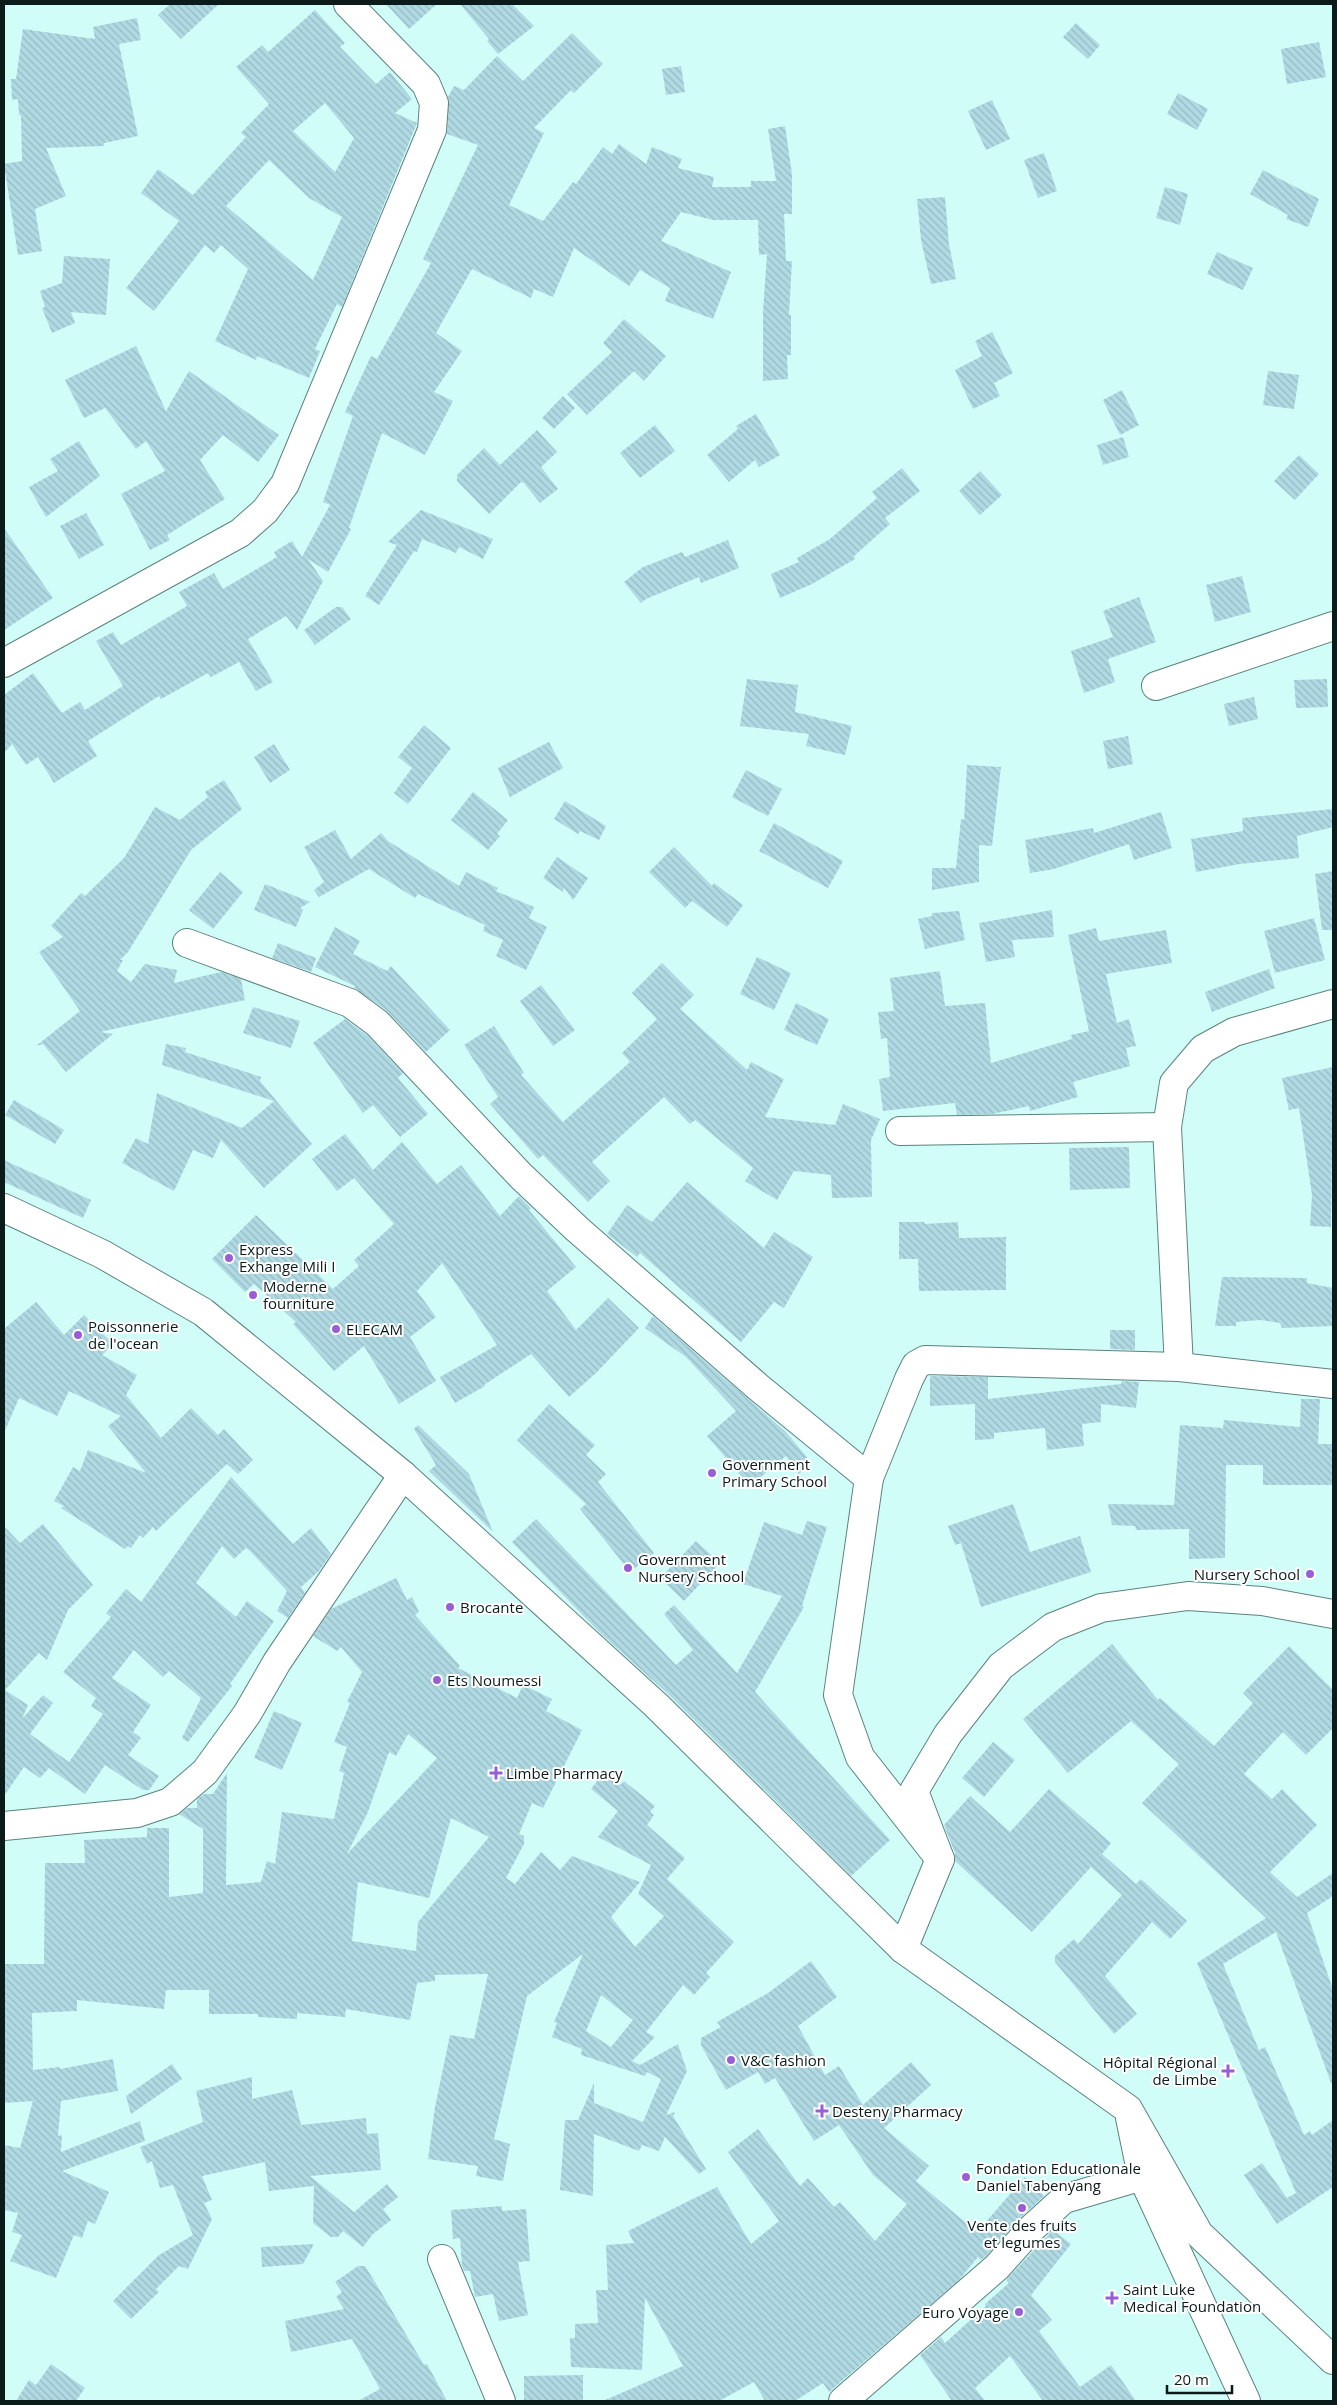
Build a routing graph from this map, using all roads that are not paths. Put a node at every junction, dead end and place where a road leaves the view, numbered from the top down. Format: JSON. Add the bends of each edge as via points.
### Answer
{"nodes":[{"id":1,"x":348,"y":4,"type":"edge"},
{"id":2,"x":1333,"y":626,"type":"edge"},
{"id":3,"x":4,"y":663,"type":"edge"},
{"id":4,"x":1156,"y":686,"type":"dead end"},
{"id":5,"x":187,"y":944,"type":"dead end"},
{"id":6,"x":1333,"y":1004,"type":"edge"},
{"id":7,"x":1167,"y":1127,"type":"junction"},
{"id":8,"x":900,"y":1131,"type":"dead end"},
{"id":9,"x":4,"y":1208,"type":"edge"},
{"id":10,"x":1179,"y":1367,"type":"junction"},
{"id":11,"x":1333,"y":1384,"type":"edge"},
{"id":12,"x":403,"y":1475,"type":"junction"},
{"id":13,"x":869,"y":1478,"type":"junction"},
{"id":14,"x":1333,"y":1614,"type":"edge"},
{"id":15,"x":4,"y":1826,"type":"edge"},
{"id":16,"x":940,"y":1859,"type":"junction"},
{"id":17,"x":903,"y":1949,"type":"junction"},
{"id":18,"x":1128,"y":2109,"type":"junction"},
{"id":19,"x":1142,"y":2176,"type":"junction"},
{"id":20,"x":442,"y":2259,"type":"dead end"},
{"id":21,"x":1333,"y":2360,"type":"edge"},
{"id":22,"x":501,"y":2401,"type":"edge"},
{"id":23,"x":843,"y":2401,"type":"edge"},
{"id":24,"x":1246,"y":2401,"type":"edge"}],
"edges":[{"from":1,"to":3,"type":"main road","via":[[426,84],[434,103],[432,130],[285,484],[265,510],[240,533]]},
{"from":2,"to":4,"type":"main road"},
{"from":5,"to":13,"type":"main road","via":[[350,1003],[377,1024],[460,1114],[570,1222],[758,1388]]},
{"from":6,"to":7,"type":"main road","via":[[1234,1032],[1204,1050],[1174,1083]]},
{"from":7,"to":8,"type":"main road"},
{"from":7,"to":10,"type":"main road"},
{"from":9,"to":12,"type":"main road","via":[[102,1254],[203,1312]]},
{"from":10,"to":11,"type":"main road"},
{"from":10,"to":13,"type":"main road","via":[[925,1360],[916,1366],[908,1379]]},
{"from":12,"to":15,"type":"main road","via":[[277,1662],[247,1714],[205,1772],[170,1802],[137,1813]]},
{"from":12,"to":17,"type":"main road","via":[[656,1705]]},
{"from":13,"to":16,"type":"main road","via":[[838,1695],[860,1757]]},
{"from":14,"to":16,"type":"main road","via":[[1262,1601],[1188,1596],[1101,1608],[1053,1627],[1001,1666],[948,1734],[914,1791]]},
{"from":16,"to":17,"type":"main road"},
{"from":17,"to":18,"type":"main road"},
{"from":18,"to":19,"type":"main road"},
{"from":18,"to":21,"type":"main road","via":[[1199,2234]]},
{"from":19,"to":23,"type":"main road","via":[[1064,2199],[997,2267]]},
{"from":19,"to":24,"type":"main road"},
{"from":20,"to":22,"type":"main road"}]}
